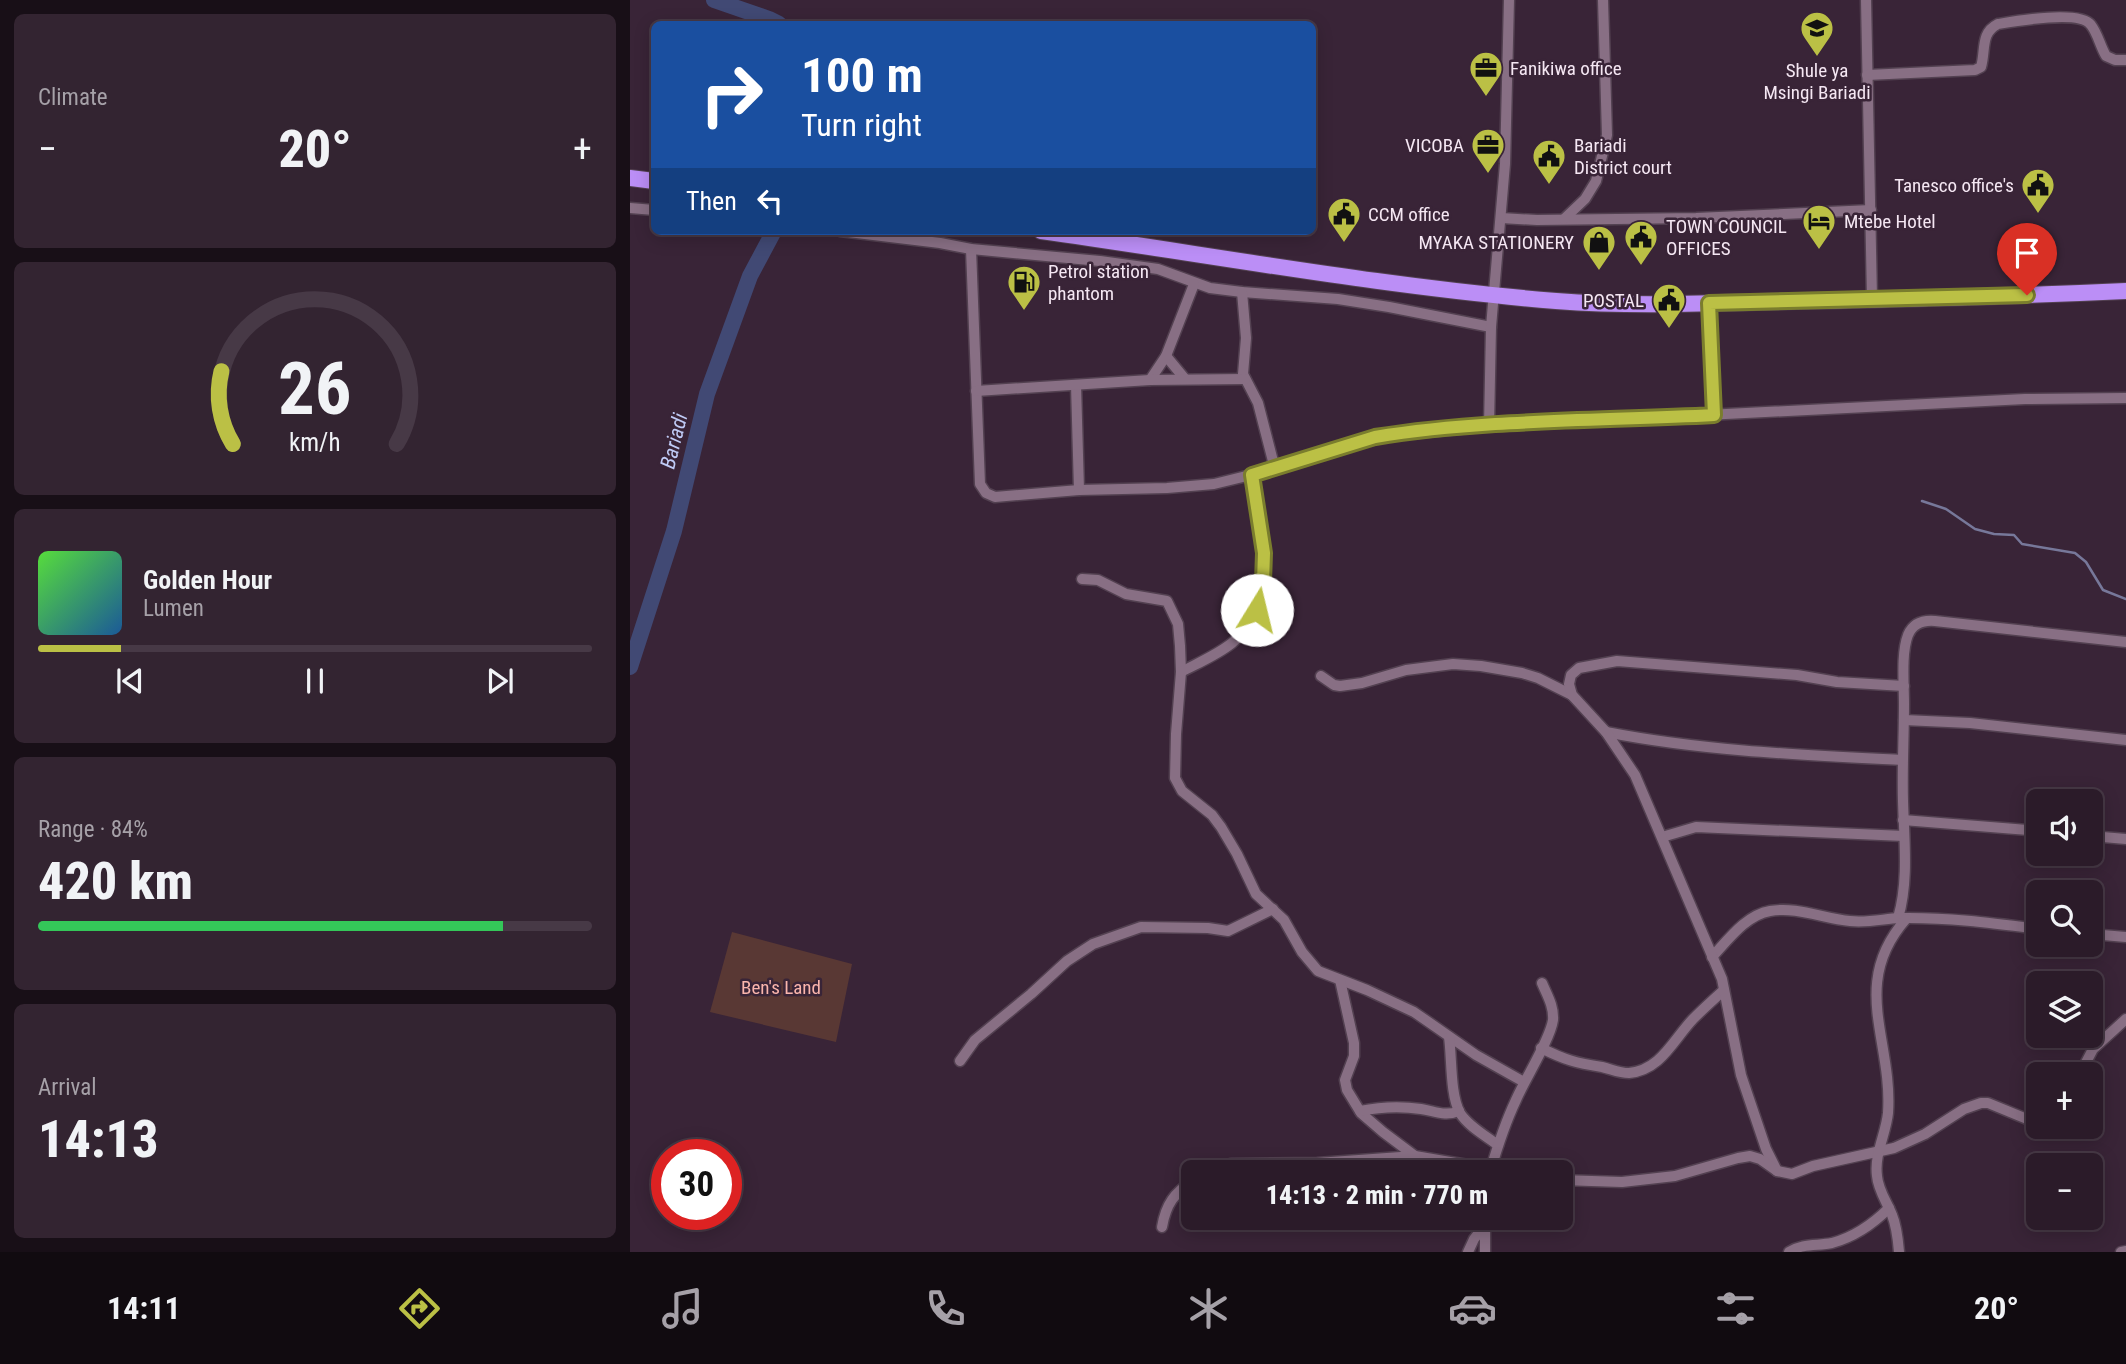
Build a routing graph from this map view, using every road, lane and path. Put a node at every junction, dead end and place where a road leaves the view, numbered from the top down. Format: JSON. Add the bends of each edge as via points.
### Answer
{"nodes":[{"id":1,"x":1510,"y":0,"type":"edge"},
{"id":2,"x":1603,"y":0,"type":"edge"},
{"id":3,"x":1866,"y":0,"type":"edge"},
{"id":4,"x":2126,"y":60,"type":"edge"},
{"id":5,"x":1867,"y":75,"type":"junction"},
{"id":6,"x":630,"y":178,"type":"edge"},
{"id":7,"x":651,"y":181,"type":"edge"},
{"id":8,"x":630,"y":208,"type":"edge"},
{"id":9,"x":1871,"y":209,"type":"junction"},
{"id":10,"x":651,"y":211,"type":"edge"},
{"id":11,"x":1501,"y":218,"type":"junction"},
{"id":12,"x":1564,"y":219,"type":"junction"},
{"id":13,"x":868,"y":235,"type":"edge"},
{"id":14,"x":1068,"y":235,"type":"edge"},
{"id":15,"x":971,"y":249,"type":"junction"},
{"id":16,"x":1194,"y":284,"type":"junction"},
{"id":17,"x":2126,"y":291,"type":"edge"},
{"id":18,"x":1242,"y":292,"type":"junction"},
{"id":19,"x":1494,"y":294,"type":"junction"},
{"id":20,"x":1872,"y":299,"type":"junction"},
{"id":21,"x":1709,"y":303,"type":"junction"},
{"id":22,"x":1491,"y":327,"type":"junction"},
{"id":23,"x":1166,"y":356,"type":"junction"},
{"id":24,"x":1245,"y":379,"type":"junction"},
{"id":25,"x":1150,"y":380,"type":"junction"},
{"id":26,"x":1185,"y":380,"type":"junction"},
{"id":27,"x":1076,"y":385,"type":"junction"},
{"id":28,"x":976,"y":391,"type":"junction"},
{"id":29,"x":2126,"y":398,"type":"edge"},
{"id":30,"x":1714,"y":415,"type":"junction"},
{"id":31,"x":1489,"y":426,"type":"junction"},
{"id":32,"x":1275,"y":469,"type":"junction"},
{"id":33,"x":1252,"y":475,"type":"junction"},
{"id":34,"x":1079,"y":490,"type":"junction"},
{"id":35,"x":1082,"y":579,"type":"dead end"},
{"id":36,"x":2126,"y":642,"type":"edge"},
{"id":37,"x":1181,"y":672,"type":"junction"},
{"id":38,"x":1321,"y":676,"type":"dead end"},
{"id":39,"x":1904,"y":686,"type":"junction"},
{"id":40,"x":1572,"y":695,"type":"junction"},
{"id":41,"x":1904,"y":720,"type":"junction"},
{"id":42,"x":1606,"y":732,"type":"junction"},
{"id":43,"x":2126,"y":740,"type":"edge"},
{"id":44,"x":1902,"y":760,"type":"junction"},
{"id":45,"x":1903,"y":820,"type":"junction"},
{"id":46,"x":2026,"y":830,"type":"edge"},
{"id":47,"x":1903,"y":836,"type":"junction"},
{"id":48,"x":1662,"y":837,"type":"junction"},
{"id":49,"x":2103,"y":837,"type":"edge"},
{"id":50,"x":2126,"y":839,"type":"edge"},
{"id":51,"x":1273,"y":908,"type":"junction"},
{"id":52,"x":1902,"y":918,"type":"junction"},
{"id":53,"x":2026,"y":927,"type":"edge"},
{"id":54,"x":2103,"y":935,"type":"edge"},
{"id":55,"x":2126,"y":937,"type":"edge"},
{"id":56,"x":1712,"y":957,"type":"junction"},
{"id":57,"x":1340,"y":981,"type":"junction"},
{"id":58,"x":1542,"y":983,"type":"dead end"},
{"id":59,"x":1724,"y":990,"type":"junction"},
{"id":60,"x":2126,"y":1019,"type":"edge"},
{"id":61,"x":1449,"y":1037,"type":"junction"},
{"id":62,"x":1541,"y":1048,"type":"junction"},
{"id":63,"x":960,"y":1061,"type":"dead end"},
{"id":64,"x":2086,"y":1062,"type":"edge"},
{"id":65,"x":1524,"y":1082,"type":"junction"},
{"id":66,"x":1360,"y":1111,"type":"junction"},
{"id":67,"x":1459,"y":1111,"type":"junction"},
{"id":68,"x":2026,"y":1119,"type":"edge"},
{"id":69,"x":1498,"y":1145,"type":"junction"},
{"id":70,"x":1878,"y":1153,"type":"junction"},
{"id":71,"x":1415,"y":1156,"type":"junction"},
{"id":72,"x":1359,"y":1160,"type":"edge"},
{"id":73,"x":1436,"y":1160,"type":"edge"},
{"id":74,"x":1495,"y":1160,"type":"edge"},
{"id":75,"x":1777,"y":1171,"type":"junction"},
{"id":76,"x":1573,"y":1180,"type":"edge"},
{"id":77,"x":1181,"y":1189,"type":"edge"},
{"id":78,"x":1889,"y":1208,"type":"junction"},
{"id":79,"x":1162,"y":1227,"type":"dead end"},
{"id":80,"x":1480,"y":1230,"type":"edge"},
{"id":81,"x":1485,"y":1230,"type":"edge"},
{"id":82,"x":1468,"y":1252,"type":"edge"},
{"id":83,"x":1485,"y":1252,"type":"edge"},
{"id":84,"x":1789,"y":1252,"type":"edge"},
{"id":85,"x":1899,"y":1252,"type":"edge"}],
"edges":[{"from":1,"to":11,"type":"street"},
{"from":2,"to":12,"type":"street","via":[[1606,135],[1596,181]]},
{"from":3,"to":5,"type":"street"},
{"from":4,"to":5,"type":"street","via":[[2106,56],[2085,20],[2060,18],[1990,27],[1981,67],[1975,70]]},
{"from":5,"to":9,"type":"street"},
{"from":6,"to":7,"type":"highway"},
{"from":8,"to":10,"type":"street"},
{"from":9,"to":12,"type":"street"},
{"from":9,"to":20,"type":"street"},
{"from":11,"to":12,"type":"street"},
{"from":11,"to":19,"type":"street"},
{"from":13,"to":15,"type":"street"},
{"from":14,"to":19,"type":"highway"},
{"from":15,"to":16,"type":"street","via":[[1158,269]]},
{"from":15,"to":28,"type":"street"},
{"from":16,"to":18,"type":"street"},
{"from":16,"to":23,"type":"street"},
{"from":17,"to":20,"type":"highway"},
{"from":18,"to":22,"type":"street","via":[[1338,299]]},
{"from":18,"to":24,"type":"street"},
{"from":19,"to":21,"type":"highway","via":[[1556,301]]},
{"from":19,"to":22,"type":"street"},
{"from":20,"to":21,"type":"highway"},
{"from":21,"to":30,"type":"street"},
{"from":22,"to":31,"type":"street"},
{"from":23,"to":25,"type":"street"},
{"from":23,"to":26,"type":"street"},
{"from":24,"to":26,"type":"street"},
{"from":24,"to":32,"type":"street","via":[[1258,403]]},
{"from":25,"to":26,"type":"street"},
{"from":25,"to":27,"type":"street"},
{"from":27,"to":28,"type":"street"},
{"from":27,"to":34,"type":"street"},
{"from":28,"to":34,"type":"street","via":[[982,489],[995,496]]},
{"from":29,"to":30,"type":"street"},
{"from":30,"to":31,"type":"street"},
{"from":31,"to":32,"type":"street","via":[[1375,437]]},
{"from":32,"to":33,"type":"street"},
{"from":33,"to":34,"type":"street","via":[[1214,484]]},
{"from":33,"to":37,"type":"street","via":[[1264,553],[1257,610],[1230,644]]},
{"from":35,"to":37,"type":"street","via":[[1167,601],[1178,624]]},
{"from":36,"to":39,"type":"street","via":[[1927,620],[1909,634]]},
{"from":37,"to":51,"type":"street","via":[[1175,778],[1182,791],[1212,815],[1256,894]]},
{"from":38,"to":40,"type":"street","via":[[1340,687],[1432,665],[1481,666],[1538,678]]},
{"from":39,"to":40,"type":"street","via":[[1617,661],[1574,670],[1569,684]]},
{"from":39,"to":41,"type":"street"},
{"from":40,"to":42,"type":"street"},
{"from":41,"to":43,"type":"street"},
{"from":41,"to":44,"type":"street"},
{"from":42,"to":44,"type":"street","via":[[1742,750]]},
{"from":42,"to":48,"type":"street","via":[[1635,775]]},
{"from":44,"to":45,"type":"street"},
{"from":45,"to":46,"type":"street"},
{"from":45,"to":47,"type":"street"},
{"from":47,"to":48,"type":"street","via":[[1696,827]]},
{"from":47,"to":52,"type":"street"},
{"from":48,"to":56,"type":"street"},
{"from":49,"to":50,"type":"street"},
{"from":51,"to":57,"type":"street","via":[[1318,971]]},
{"from":51,"to":63,"type":"street","via":[[1228,931],[1141,927],[1093,944],[975,1040]]},
{"from":52,"to":53,"type":"street"},
{"from":52,"to":56,"type":"street","via":[[1849,921],[1768,911],[1734,932]]},
{"from":52,"to":70,"type":"street","via":[[1887,944],[1877,978],[1875,1001],[1888,1114]]},
{"from":54,"to":55,"type":"street"},
{"from":56,"to":59,"type":"street"},
{"from":57,"to":61,"type":"street","via":[[1414,1012]]},
{"from":57,"to":66,"type":"street","via":[[1354,1043],[1345,1080]]},
{"from":58,"to":62,"type":"street","via":[[1553,1012]]},
{"from":59,"to":62,"type":"street","via":[[1694,1017],[1664,1056],[1640,1070],[1619,1072],[1580,1065]]},
{"from":59,"to":75,"type":"street","via":[[1741,1075]]},
{"from":60,"to":64,"type":"street","via":[[2093,1049]]},
{"from":61,"to":65,"type":"street"},
{"from":61,"to":67,"type":"street"},
{"from":62,"to":65,"type":"street"},
{"from":65,"to":69,"type":"street"},
{"from":66,"to":67,"type":"street","via":[[1390,1107],[1440,1114]]},
{"from":66,"to":71,"type":"street"},
{"from":67,"to":69,"type":"street"},
{"from":68,"to":70,"type":"street","via":[[1981,1103],[1913,1141]]},
{"from":69,"to":74,"type":"street"},
{"from":70,"to":75,"type":"street","via":[[1792,1174]]},
{"from":70,"to":78,"type":"street","via":[[1878,1186]]},
{"from":71,"to":72,"type":"street"},
{"from":71,"to":73,"type":"street"},
{"from":75,"to":76,"type":"street","via":[[1750,1156],[1656,1178]]},
{"from":77,"to":79,"type":"street","via":[[1169,1202]]},
{"from":78,"to":84,"type":"street","via":[[1846,1238]]},
{"from":78,"to":85,"type":"street"},
{"from":80,"to":82,"type":"street"},
{"from":81,"to":83,"type":"street"}]}
